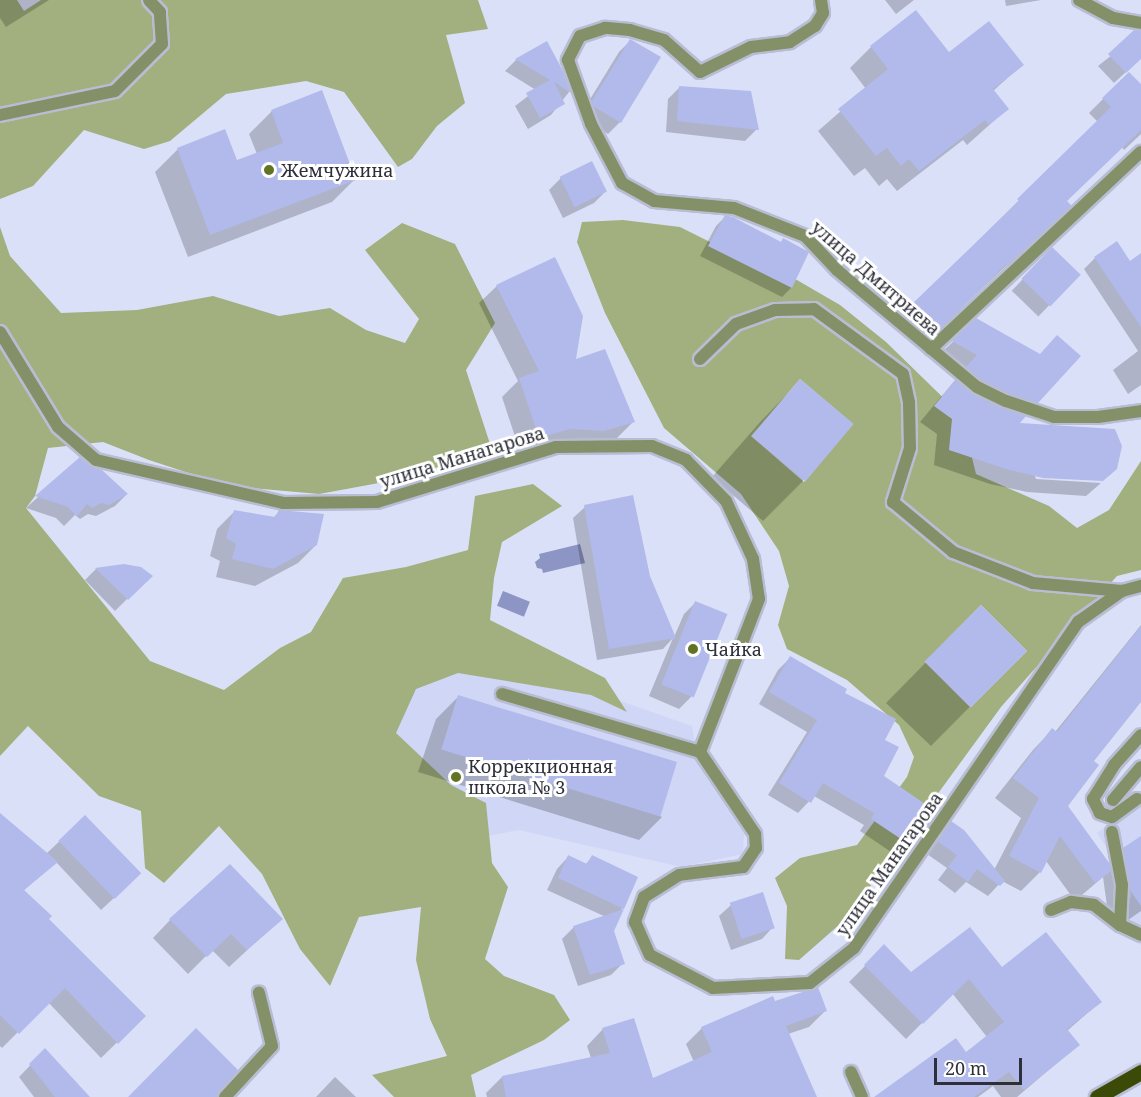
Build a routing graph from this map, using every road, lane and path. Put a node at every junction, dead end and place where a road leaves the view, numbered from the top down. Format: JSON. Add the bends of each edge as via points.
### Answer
{"nodes":[{"id":1,"x":149,"y":0,"type":"edge"},
{"id":2,"x":821,"y":0,"type":"edge"},
{"id":3,"x":1079,"y":0,"type":"edge"},
{"id":4,"x":1141,"y":22,"type":"edge"},
{"id":5,"x":0,"y":115,"type":"edge"},
{"id":6,"x":1141,"y":152,"type":"edge"},
{"id":7,"x":0,"y":332,"type":"edge"},
{"id":8,"x":931,"y":349,"type":"junction"},
{"id":9,"x":700,"y":359,"type":"dead end"},
{"id":10,"x":1141,"y":411,"type":"edge"},
{"id":11,"x":1141,"y":586,"type":"edge"},
{"id":12,"x":1122,"y":591,"type":"junction"},
{"id":13,"x":502,"y":694,"type":"dead end"},
{"id":14,"x":1141,"y":735,"type":"edge"},
{"id":15,"x":700,"y":752,"type":"junction"},
{"id":16,"x":1141,"y":767,"type":"edge"},
{"id":17,"x":1137,"y":799,"type":"dead end"},
{"id":18,"x":1113,"y":800,"type":"dead end"},
{"id":19,"x":1112,"y":832,"type":"dead end"},
{"id":20,"x":1051,"y":910,"type":"dead end"},
{"id":21,"x":1119,"y":925,"type":"junction"},
{"id":22,"x":1141,"y":935,"type":"edge"},
{"id":23,"x":259,"y":993,"type":"dead end"},
{"id":24,"x":851,"y":1072,"type":"dead end"},
{"id":25,"x":1141,"y":1072,"type":"edge"},
{"id":26,"x":225,"y":1097,"type":"edge"},
{"id":27,"x":862,"y":1097,"type":"edge"},
{"id":28,"x":1097,"y":1097,"type":"edge"}],
"edges":[{"from":1,"to":5,"type":"street","via":[[160,12],[162,44],[116,91]]},
{"from":2,"to":8,"type":"street","name":"улица Дмитриева","via":[[823,13],[815,26],[790,42],[751,47],[700,72],[664,40],[630,30],[605,28],[580,36],[568,60],[591,124],[622,183],[654,201],[734,208],[805,236],[837,270]]},
{"from":3,"to":4,"type":"street","via":[[1113,18]]},
{"from":6,"to":8,"type":"street"},
{"from":7,"to":15,"type":"street","name":"улица Манагарова","via":[[58,427],[96,460],[283,503],[377,502],[556,447],[651,446],[686,460],[726,501],[753,559],[759,599]]},
{"from":8,"to":10,"type":"street","name":"улица Дмитриева","via":[[977,387],[1054,417],[1098,417]]},
{"from":9,"to":12,"type":"street","via":[[736,324],[775,309],[814,309],[903,374],[909,402],[910,448],[893,502],[953,552],[1033,583]]},
{"from":11,"to":12,"type":"street","name":"улица Манагарова"},
{"from":12,"to":15,"type":"street","name":"улица Манагарова","via":[[1078,622],[854,948],[810,983],[713,988],[650,955],[635,922],[644,897],[679,875],[743,867],[756,848],[755,834]]},
{"from":13,"to":15,"type":"street"},
{"from":14,"to":17,"type":"street","via":[[1114,765],[1093,799],[1100,813],[1112,817]]},
{"from":16,"to":18,"type":"street"},
{"from":19,"to":21,"type":"street","via":[[1122,885]]},
{"from":20,"to":21,"type":"street","via":[[1071,902],[1094,905]]},
{"from":21,"to":22,"type":"street"},
{"from":23,"to":26,"type":"street","via":[[272,1046]]},
{"from":24,"to":27,"type":"street"},
{"from":25,"to":28,"type":"main road"}]}
